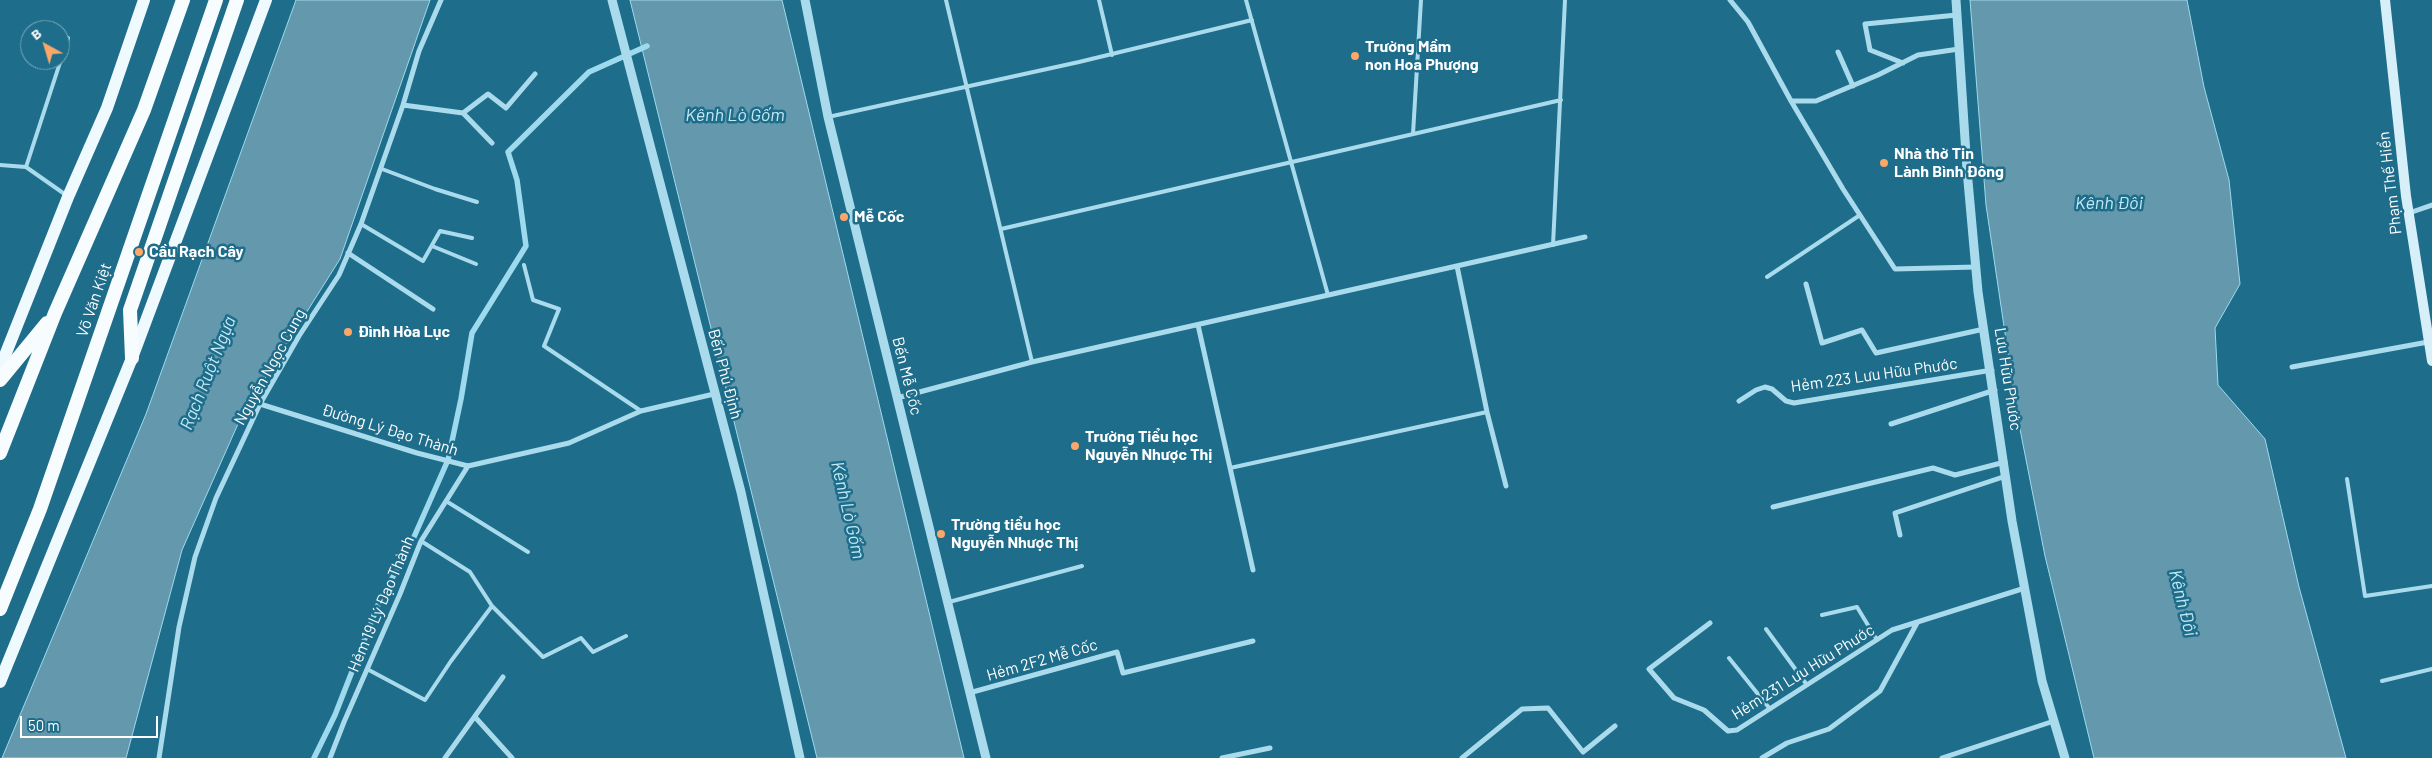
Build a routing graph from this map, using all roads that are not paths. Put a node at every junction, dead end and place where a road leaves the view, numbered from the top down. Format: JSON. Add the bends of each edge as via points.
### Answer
{"nodes":[{"id":1,"x":144,"y":0,"type":"edge"},
{"id":2,"x":183,"y":0,"type":"edge"},
{"id":3,"x":216,"y":0,"type":"edge"},
{"id":4,"x":237,"y":0,"type":"edge"},
{"id":5,"x":266,"y":0,"type":"edge"},
{"id":6,"x":441,"y":0,"type":"edge"},
{"id":7,"x":805,"y":0,"type":"edge"},
{"id":8,"x":946,"y":0,"type":"edge"},
{"id":9,"x":1099,"y":0,"type":"edge"},
{"id":10,"x":1246,"y":0,"type":"edge"},
{"id":11,"x":1421,"y":0,"type":"edge"},
{"id":12,"x":1565,"y":0,"type":"edge"},
{"id":13,"x":1730,"y":0,"type":"edge"},
{"id":14,"x":1956,"y":0,"type":"edge"},
{"id":15,"x":2385,"y":0,"type":"edge"},
{"id":16,"x":613,"y":4,"type":"edge"},
{"id":17,"x":1957,"y":15,"type":"junction"},
{"id":18,"x":1252,"y":20,"type":"junction"},
{"id":19,"x":1959,"y":49,"type":"junction"},
{"id":20,"x":1838,"y":52,"type":"dead end"},
{"id":21,"x":1112,"y":55,"type":"junction"},
{"id":22,"x":1904,"y":63,"type":"junction"},
{"id":23,"x":58,"y":70,"type":"edge"},
{"id":24,"x":535,"y":74,"type":"dead end"},
{"id":25,"x":1853,"y":86,"type":"junction"},
{"id":26,"x":967,"y":87,"type":"junction"},
{"id":27,"x":1561,"y":100,"type":"junction"},
{"id":28,"x":1791,"y":101,"type":"junction"},
{"id":29,"x":403,"y":105,"type":"junction"},
{"id":30,"x":463,"y":113,"type":"junction"},
{"id":31,"x":828,"y":117,"type":"junction"},
{"id":32,"x":1413,"y":134,"type":"junction"},
{"id":33,"x":492,"y":143,"type":"dead end"},
{"id":34,"x":1291,"y":162,"type":"junction"},
{"id":35,"x":0,"y":165,"type":"edge"},
{"id":36,"x":26,"y":167,"type":"junction"},
{"id":37,"x":382,"y":169,"type":"junction"},
{"id":38,"x":68,"y":197,"type":"junction"},
{"id":39,"x":476,"y":202,"type":"dead end"},
{"id":40,"x":2432,"y":205,"type":"edge"},
{"id":41,"x":2408,"y":213,"type":"junction"},
{"id":42,"x":1860,"y":216,"type":"junction"},
{"id":43,"x":361,"y":224,"type":"junction"},
{"id":44,"x":1001,"y":230,"type":"junction"},
{"id":45,"x":1585,"y":237,"type":"dead end"},
{"id":46,"x":472,"y":238,"type":"dead end"},
{"id":47,"x":1553,"y":245,"type":"junction"},
{"id":48,"x":432,"y":246,"type":"junction"},
{"id":49,"x":348,"y":253,"type":"junction"},
{"id":50,"x":476,"y":264,"type":"dead end"},
{"id":51,"x":524,"y":265,"type":"dead end"},
{"id":52,"x":1457,"y":266,"type":"junction"},
{"id":53,"x":1976,"y":267,"type":"junction"},
{"id":54,"x":1768,"y":277,"type":"dead end"},
{"id":55,"x":1806,"y":284,"type":"dead end"},
{"id":56,"x":1328,"y":296,"type":"junction"},
{"id":57,"x":433,"y":309,"type":"dead end"},
{"id":58,"x":55,"y":313,"type":"junction"},
{"id":59,"x":1198,"y":324,"type":"junction"},
{"id":60,"x":1984,"y":329,"type":"junction"},
{"id":61,"x":2428,"y":342,"type":"junction"},
{"id":62,"x":132,"y":358,"type":"junction"},
{"id":63,"x":2432,"y":361,"type":"edge"},
{"id":64,"x":1032,"y":362,"type":"junction"},
{"id":65,"x":2292,"y":367,"type":"dead end"},
{"id":66,"x":0,"y":368,"type":"edge"},
{"id":67,"x":1992,"y":370,"type":"junction"},
{"id":68,"x":0,"y":380,"type":"edge"},
{"id":69,"x":1994,"y":390,"type":"junction"},
{"id":70,"x":714,"y":394,"type":"junction"},
{"id":71,"x":897,"y":398,"type":"junction"},
{"id":72,"x":1739,"y":401,"type":"dead end"},
{"id":73,"x":260,"y":404,"type":"junction"},
{"id":74,"x":641,"y":411,"type":"junction"},
{"id":75,"x":1488,"y":412,"type":"junction"},
{"id":76,"x":1891,"y":424,"type":"dead end"},
{"id":77,"x":0,"y":452,"type":"edge"},
{"id":78,"x":2005,"y":462,"type":"junction"},
{"id":79,"x":468,"y":466,"type":"junction"},
{"id":80,"x":1230,"y":468,"type":"junction"},
{"id":81,"x":2007,"y":476,"type":"junction"},
{"id":82,"x":2347,"y":479,"type":"dead end"},
{"id":83,"x":1506,"y":486,"type":"dead end"},
{"id":84,"x":446,"y":501,"type":"junction"},
{"id":85,"x":1773,"y":507,"type":"dead end"},
{"id":86,"x":1900,"y":535,"type":"dead end"},
{"id":87,"x":421,"y":541,"type":"junction"},
{"id":88,"x":528,"y":552,"type":"dead end"},
{"id":89,"x":1082,"y":566,"type":"dead end"},
{"id":90,"x":1253,"y":570,"type":"dead end"},
{"id":91,"x":2432,"y":586,"type":"edge"},
{"id":92,"x":2025,"y":588,"type":"junction"},
{"id":93,"x":946,"y":603,"type":"junction"},
{"id":94,"x":492,"y":606,"type":"junction"},
{"id":95,"x":0,"y":609,"type":"edge"},
{"id":96,"x":1822,"y":615,"type":"dead end"},
{"id":97,"x":1710,"y":623,"type":"dead end"},
{"id":98,"x":1917,"y":623,"type":"junction"},
{"id":99,"x":1766,"y":629,"type":"dead end"},
{"id":100,"x":626,"y":636,"type":"dead end"},
{"id":101,"x":1877,"y":640,"type":"junction"},
{"id":102,"x":1253,"y":641,"type":"dead end"},
{"id":103,"x":1729,"y":658,"type":"dead end"},
{"id":104,"x":367,"y":669,"type":"junction"},
{"id":105,"x":2432,"y":669,"type":"edge"},
{"id":106,"x":503,"y":677,"type":"dead end"},
{"id":107,"x":2382,"y":681,"type":"dead end"},
{"id":108,"x":0,"y":682,"type":"edge"},
{"id":109,"x":1807,"y":685,"type":"junction"},
{"id":110,"x":968,"y":693,"type":"junction"},
{"id":111,"x":1770,"y":709,"type":"junction"},
{"id":112,"x":475,"y":717,"type":"junction"},
{"id":113,"x":2054,"y":721,"type":"junction"},
{"id":114,"x":1615,"y":726,"type":"dead end"},
{"id":115,"x":1270,"y":748,"type":"dead end"},
{"id":116,"x":1243,"y":756,"type":"edge"},
{"id":117,"x":159,"y":758,"type":"edge"},
{"id":118,"x":330,"y":758,"type":"edge"},
{"id":119,"x":445,"y":758,"type":"edge"},
{"id":120,"x":512,"y":758,"type":"edge"},
{"id":121,"x":800,"y":758,"type":"edge"},
{"id":122,"x":986,"y":758,"type":"edge"},
{"id":123,"x":1222,"y":758,"type":"edge"},
{"id":124,"x":1462,"y":758,"type":"edge"},
{"id":125,"x":1762,"y":758,"type":"edge"},
{"id":126,"x":1942,"y":758,"type":"edge"},
{"id":127,"x":2065,"y":758,"type":"edge"}],
"edges":[{"from":1,"to":38,"type":"main road","via":[[106,108]]},
{"from":2,"to":58,"type":"highway","name":"Võ Văn Kiệt","via":[[144,110]]},
{"from":3,"to":95,"type":"highway","name":"Võ Văn Kiệt","via":[[40,508]]},
{"from":4,"to":62,"type":"highway","via":[[130,310]]},
{"from":5,"to":62,"type":"main road"},
{"from":6,"to":29,"type":"street","name":"Nguyễn Ngọc Cung","via":[[419,51]]},
{"from":7,"to":31,"type":"street","name":"Bến Mễ Cốc"},
{"from":8,"to":26,"type":"lane"},
{"from":9,"to":21,"type":"lane"},
{"from":10,"to":18,"type":"lane"},
{"from":11,"to":32,"type":"lane"},
{"from":12,"to":27,"type":"lane"},
{"from":13,"to":28,"type":"street","via":[[1748,22]]},
{"from":14,"to":17,"type":"street","name":"Lưu Hữu Phước"},
{"from":15,"to":41,"type":"main road","name":"Phạm Thế Hiển"},
{"from":16,"to":70,"type":"street","name":"Bến Phú Định"},
{"from":17,"to":19,"type":"street","name":"Lưu Hữu Phước"},
{"from":17,"to":22,"type":"street","via":[[1865,24],[1870,50]]},
{"from":18,"to":21,"type":"lane"},
{"from":18,"to":34,"type":"lane"},
{"from":19,"to":22,"type":"street","via":[[1918,55]]},
{"from":19,"to":53,"type":"street","name":"Lưu Hữu Phước"},
{"from":20,"to":25,"type":"street"},
{"from":21,"to":26,"type":"lane"},
{"from":22,"to":25,"type":"street"},
{"from":23,"to":36,"type":"lane"},
{"from":24,"to":30,"type":"street","via":[[506,108],[488,94]]},
{"from":25,"to":28,"type":"street","via":[[1816,101]]},
{"from":26,"to":31,"type":"lane"},
{"from":26,"to":44,"type":"lane"},
{"from":27,"to":32,"type":"lane"},
{"from":27,"to":47,"type":"lane"},
{"from":28,"to":42,"type":"street"},
{"from":29,"to":30,"type":"street"},
{"from":29,"to":37,"type":"street","name":"Nguyễn Ngọc Cung"},
{"from":30,"to":33,"type":"street"},
{"from":31,"to":71,"type":"street","name":"Bến Mễ Cốc"},
{"from":32,"to":34,"type":"lane"},
{"from":34,"to":44,"type":"lane"},
{"from":34,"to":56,"type":"lane"},
{"from":35,"to":36,"type":"lane"},
{"from":36,"to":38,"type":"lane"},
{"from":37,"to":39,"type":"lane"},
{"from":37,"to":43,"type":"street","name":"Nguyễn Ngọc Cung"},
{"from":38,"to":66,"type":"main road"},
{"from":40,"to":41,"type":"street"},
{"from":41,"to":61,"type":"main road","name":"Phạm Thế Hiển"},
{"from":42,"to":53,"type":"street","via":[[1896,269]]},
{"from":42,"to":54,"type":"lane"},
{"from":43,"to":48,"type":"lane","via":[[423,261]]},
{"from":43,"to":49,"type":"street","name":"Nguyễn Ngọc Cung"},
{"from":44,"to":64,"type":"lane"},
{"from":45,"to":47,"type":"street"},
{"from":46,"to":48,"type":"lane","via":[[440,231]]},
{"from":47,"to":52,"type":"street"},
{"from":48,"to":50,"type":"lane"},
{"from":49,"to":57,"type":"street"},
{"from":49,"to":73,"type":"street","name":"Nguyễn Ngọc Cung","via":[[339,275]]},
{"from":51,"to":74,"type":"lane","via":[[533,300],[559,309],[544,346]]},
{"from":52,"to":56,"type":"street"},
{"from":52,"to":75,"type":"street"},
{"from":53,"to":60,"type":"street","name":"Lưu Hữu Phước"},
{"from":55,"to":60,"type":"street","via":[[1822,343],[1862,330],[1876,353]]},
{"from":56,"to":59,"type":"street"},
{"from":58,"to":68,"type":"highway"},
{"from":58,"to":77,"type":"highway","name":"Võ Văn Kiệt"},
{"from":59,"to":64,"type":"street"},
{"from":59,"to":80,"type":"street"},
{"from":60,"to":67,"type":"street","name":"Lưu Hữu Phước"},
{"from":61,"to":63,"type":"main road","name":"Phạm Thế Hiển"},
{"from":61,"to":65,"type":"street"},
{"from":62,"to":108,"type":"main road"},
{"from":64,"to":71,"type":"street"},
{"from":67,"to":69,"type":"street","name":"Lưu Hữu Phước"},
{"from":67,"to":72,"type":"street","name":"Hẻm 223 Lưu Hữu Phước","via":[[1794,403],[1765,387]]},
{"from":69,"to":76,"type":"street"},
{"from":69,"to":78,"type":"street","name":"Lưu Hữu Phước"},
{"from":70,"to":74,"type":"street","name":"Đường Lý Đạo Thành"},
{"from":70,"to":121,"type":"street","name":"Bến Phú Định","via":[[741,492]]},
{"from":71,"to":93,"type":"street","name":"Bến Mễ Cốc"},
{"from":73,"to":79,"type":"street","name":"Đường Lý Đạo Thành"},
{"from":73,"to":117,"type":"street","name":"Nguyễn Ngọc Cung","via":[[216,498],[195,557],[178,627]]},
{"from":74,"to":79,"type":"street","name":"Đường Lý Đạo Thành","via":[[569,443]]},
{"from":75,"to":80,"type":"lane"},
{"from":75,"to":83,"type":"street"},
{"from":78,"to":81,"type":"street","name":"Lưu Hữu Phước"},
{"from":78,"to":85,"type":"street","via":[[1955,475],[1933,468]]},
{"from":79,"to":84,"type":"street","name":"Hẻm 19 Lý Đạo Thành"},
{"from":80,"to":90,"type":"street"},
{"from":81,"to":86,"type":"street","via":[[1895,513]]},
{"from":81,"to":92,"type":"street","name":"Lưu Hữu Phước"},
{"from":82,"to":91,"type":"lane","via":[[2365,596]]},
{"from":84,"to":87,"type":"street","name":"Hẻm 19 Lý Đạo Thành"},
{"from":84,"to":88,"type":"lane"},
{"from":87,"to":94,"type":"lane","via":[[470,572]]},
{"from":87,"to":104,"type":"street","name":"Hẻm 19 Lý Đạo Thành"},
{"from":89,"to":93,"type":"lane"},
{"from":92,"to":98,"type":"street","name":"Hẻm 231 Lưu Hữu Phước"},
{"from":92,"to":113,"type":"street","name":"Lưu Hữu Phước","via":[[2042,681]]},
{"from":93,"to":110,"type":"street","name":"Bến Mễ Cốc"},
{"from":94,"to":100,"type":"lane","via":[[543,657],[581,638],[593,652]]},
{"from":94,"to":104,"type":"lane","via":[[425,700]]},
{"from":96,"to":101,"type":"lane","via":[[1857,606]]},
{"from":97,"to":111,"type":"street","name":"Hẻm 231 Lưu Hữu Phước","via":[[1649,669],[1674,698],[1704,710],[1728,731],[1737,730]]},
{"from":98,"to":101,"type":"street","name":"Hẻm 231 Lưu Hữu Phước","via":[[1892,630]]},
{"from":98,"to":125,"type":"street","via":[[1880,691],[1829,729],[1787,743]]},
{"from":99,"to":109,"type":"lane"},
{"from":101,"to":109,"type":"street","name":"Hẻm 231 Lưu Hữu Phước"},
{"from":102,"to":110,"type":"street","name":"Hẻm 2F2 Mễ Cốc","via":[[1123,672],[1117,652]]},
{"from":103,"to":111,"type":"lane"},
{"from":104,"to":118,"type":"street","name":"Hẻm 19 Lý Đạo Thành"},
{"from":105,"to":107,"type":"lane"},
{"from":106,"to":112,"type":"street"},
{"from":109,"to":111,"type":"street","name":"Hẻm 231 Lưu Hữu Phước"},
{"from":110,"to":122,"type":"street","name":"Bến Mễ Cốc"},
{"from":112,"to":119,"type":"street"},
{"from":112,"to":120,"type":"street"},
{"from":113,"to":126,"type":"street"},
{"from":113,"to":127,"type":"street","name":"Lưu Hữu Phước"},
{"from":114,"to":124,"type":"street","via":[[1583,752],[1548,708],[1522,709]]},
{"from":115,"to":116,"type":"street"},
{"from":116,"to":123,"type":"street"}]}
